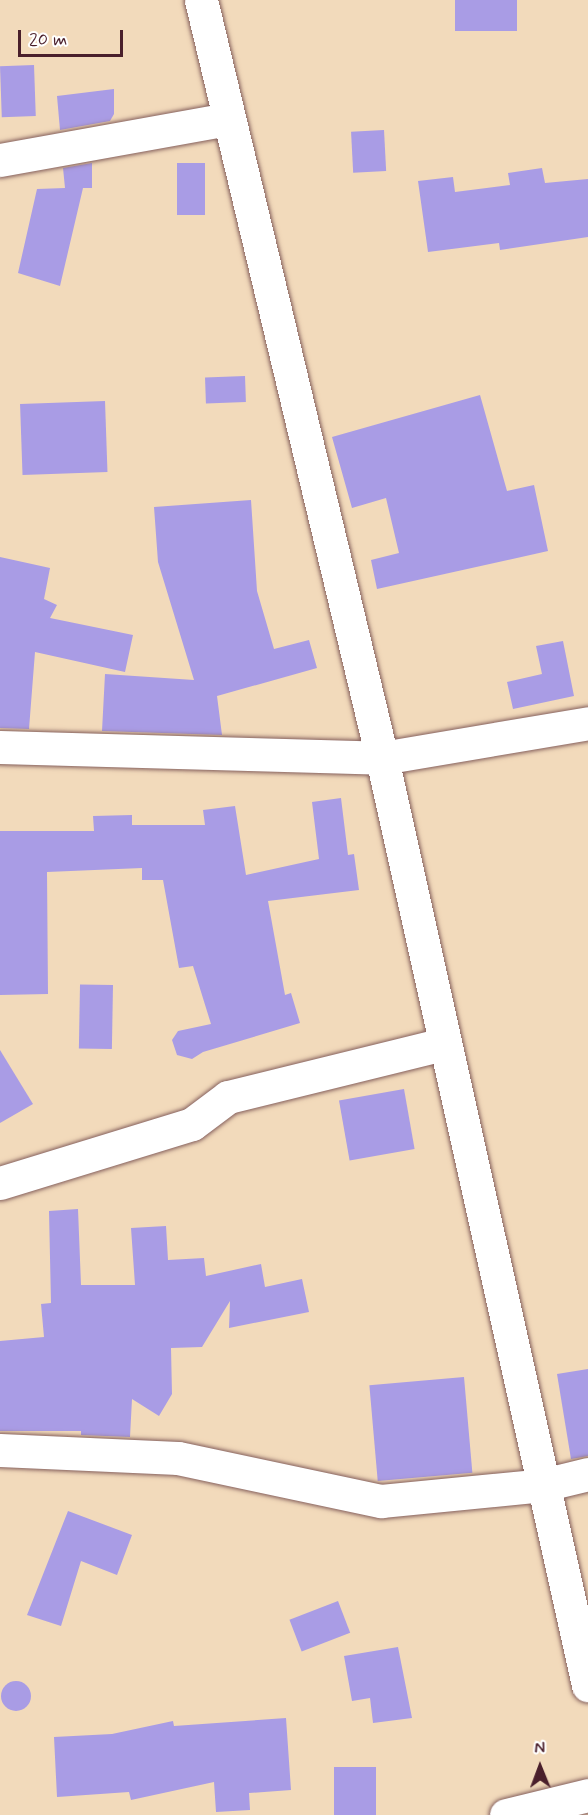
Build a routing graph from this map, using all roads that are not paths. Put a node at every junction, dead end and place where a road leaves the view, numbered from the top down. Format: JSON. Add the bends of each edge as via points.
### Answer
{"nodes":[{"id":1,"x":201,"y":0,"type":"edge"},
{"id":2,"x":228,"y":119,"type":"junction"},
{"id":3,"x":0,"y":160,"type":"edge"},
{"id":4,"x":588,"y":723,"type":"edge"},
{"id":5,"x":0,"y":747,"type":"edge"},
{"id":6,"x":382,"y":759,"type":"junction"},
{"id":7,"x":443,"y":1044,"type":"junction"},
{"id":8,"x":0,"y":1183,"type":"edge"},
{"id":9,"x":0,"y":1450,"type":"edge"},
{"id":10,"x":588,"y":1474,"type":"edge"},
{"id":11,"x":543,"y":1485,"type":"junction"},
{"id":12,"x":588,"y":1685,"type":"edge"},
{"id":13,"x":588,"y":1795,"type":"edge"},
{"id":14,"x":506,"y":1815,"type":"edge"}],
"edges":[{"from":1,"to":2,"type":"street"},
{"from":2,"to":3,"type":"street"},
{"from":2,"to":6,"type":"street"},
{"from":4,"to":6,"type":"street"},
{"from":5,"to":6,"type":"street"},
{"from":6,"to":7,"type":"street"},
{"from":7,"to":8,"type":"street","via":[[228,1097],[192,1124]]},
{"from":7,"to":11,"type":"street"},
{"from":9,"to":11,"type":"street","via":[[178,1458],[381,1501]]},
{"from":10,"to":11,"type":"street"},
{"from":11,"to":12,"type":"street"},
{"from":13,"to":14,"type":"street"}]}
